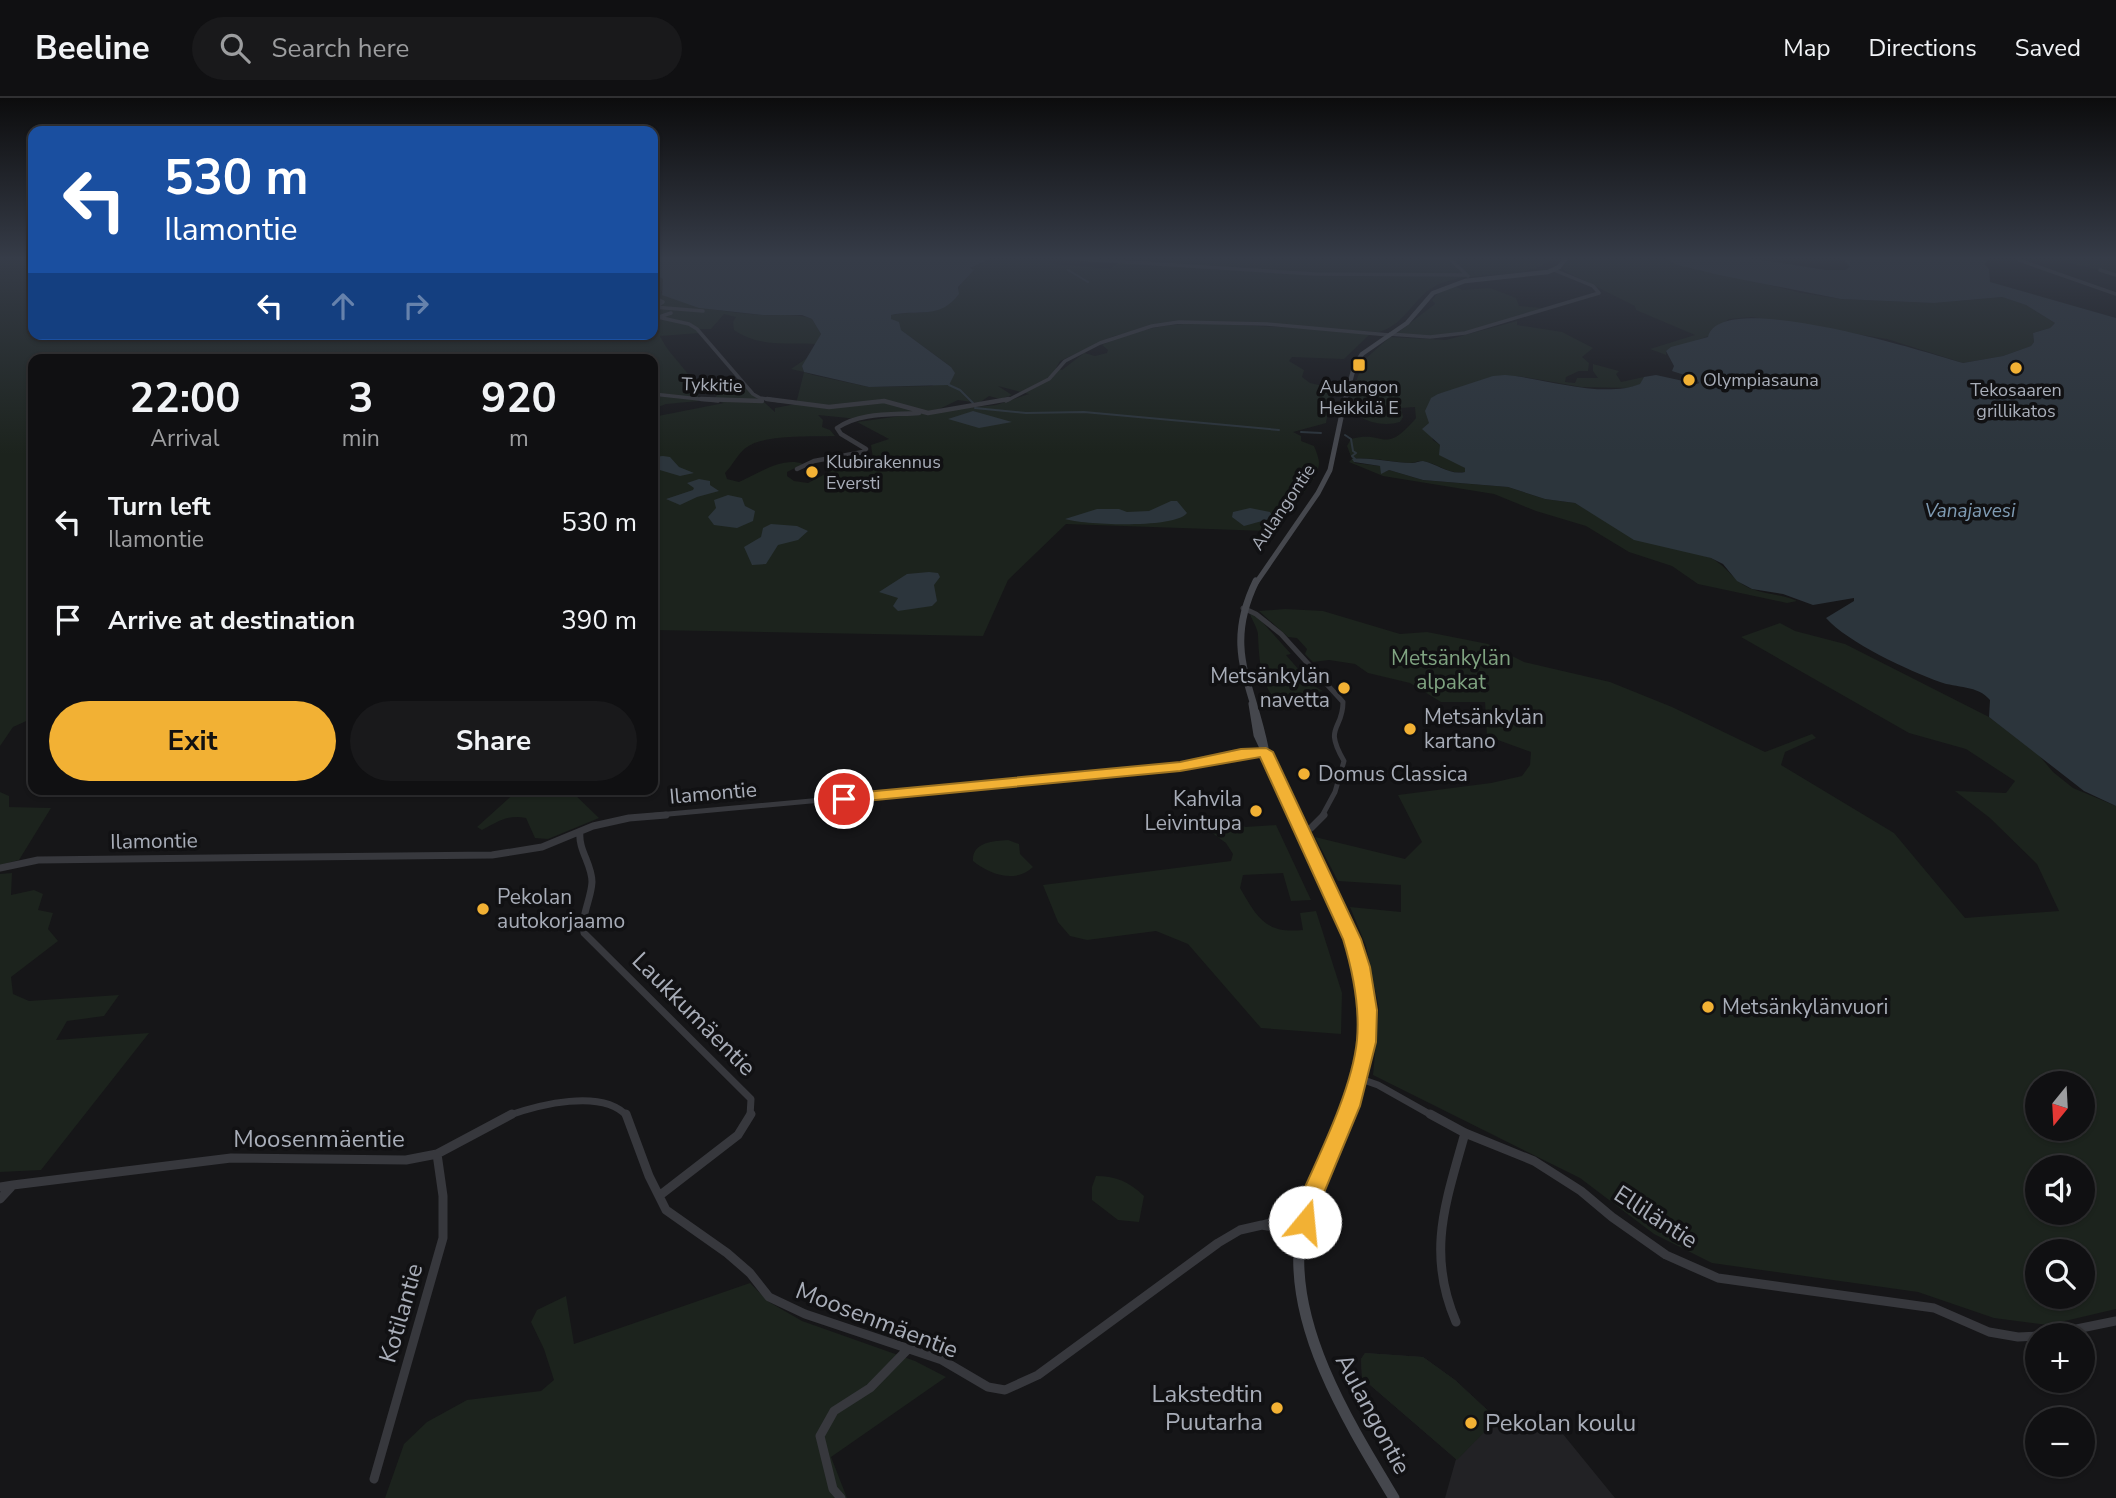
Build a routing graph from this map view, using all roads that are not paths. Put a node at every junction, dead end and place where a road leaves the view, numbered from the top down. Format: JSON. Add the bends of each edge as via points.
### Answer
{"nodes":[{"id":1,"x":686,"y":323,"type":"edge"},
{"id":2,"x":1405,"y":323,"type":"edge"},
{"id":3,"x":1500,"y":323,"type":"edge"},
{"id":4,"x":1389,"y":335,"type":"junction"},
{"id":5,"x":658,"y":395,"type":"edge"},
{"id":6,"x":770,"y":401,"type":"junction"},
{"id":7,"x":928,"y":413,"type":"junction"},
{"id":8,"x":797,"y":469,"type":"dead end"},
{"id":9,"x":1243,"y":608,"type":"junction"},
{"id":10,"x":1266,"y":752,"type":"junction"},
{"id":11,"x":580,"y":832,"type":"junction"},
{"id":12,"x":1302,"y":832,"type":"junction"},
{"id":13,"x":0,"y":868,"type":"edge"},
{"id":14,"x":1358,"y":1078,"type":"junction"},
{"id":15,"x":1465,"y":1133,"type":"junction"},
{"id":16,"x":437,"y":1154,"type":"junction"},
{"id":17,"x":13,"y":1185,"type":"junction"},
{"id":18,"x":0,"y":1187,"type":"edge"},
{"id":19,"x":659,"y":1196,"type":"junction"},
{"id":20,"x":0,"y":1199,"type":"edge"},
{"id":21,"x":1304,"y":1228,"type":"junction"},
{"id":22,"x":2116,"y":1321,"type":"edge"},
{"id":23,"x":1456,"y":1322,"type":"dead end"},
{"id":24,"x":2095,"y":1325,"type":"edge"},
{"id":25,"x":2025,"y":1337,"type":"edge"},
{"id":26,"x":907,"y":1350,"type":"junction"},
{"id":27,"x":374,"y":1479,"type":"dead end"},
{"id":28,"x":841,"y":1498,"type":"edge"},
{"id":29,"x":1394,"y":1498,"type":"edge"}],
"edges":[{"from":1,"to":6,"type":"street","via":[[697,329],[753,394]]},
{"from":2,"to":4,"type":"street","name":"Aulangontie"},
{"from":3,"to":4,"type":"street","via":[[1445,337]]},
{"from":4,"to":7,"type":"street","via":[[1259,324],[1164,324],[1100,343],[1065,361],[1049,379],[1012,399]]},
{"from":4,"to":9,"type":"street","name":"Aulangontie","via":[[1357,361],[1330,470],[1260,573]]},
{"from":5,"to":6,"type":"street","name":"Tykkitie"},
{"from":6,"to":7,"type":"street","name":"Tykkitie","via":[[829,407],[884,401]]},
{"from":7,"to":8,"type":"street","via":[[843,423],[837,428],[841,434],[866,449]]},
{"from":9,"to":10,"type":"street","name":"Aulangontie","via":[[1240,649],[1254,732]]},
{"from":9,"to":12,"type":"street","via":[[1261,615],[1301,652],[1343,702],[1334,728],[1335,744],[1344,761],[1334,795],[1317,826]]},
{"from":10,"to":11,"type":"street","name":"Ilamontie","via":[[1180,766],[629,818]]},
{"from":10,"to":12,"type":"street","name":"Aulangontie"},
{"from":11,"to":13,"type":"street","name":"Ilamontie","via":[[542,847],[492,855],[38,860]]},
{"from":11,"to":19,"type":"street","name":"Laukkumäentie","via":[[578,839],[592,881],[581,923],[584,933],[751,1099],[748,1124],[738,1135]]},
{"from":12,"to":14,"type":"street","name":"Aulangontie","via":[[1348,929],[1360,967],[1367,1027]]},
{"from":14,"to":15,"type":"street","name":"Elliläntie"},
{"from":14,"to":21,"type":"street","name":"Aulangontie","via":[[1331,1156],[1307,1207]]},
{"from":15,"to":23,"type":"street","via":[[1439,1233],[1446,1303]]},
{"from":15,"to":25,"type":"street","name":"Elliläntie","via":[[1534,1161],[1666,1255],[1718,1278],[1923,1306],[1989,1332]]},
{"from":16,"to":17,"type":"street","name":"Moosenmäentie","via":[[406,1160],[231,1158]]},
{"from":16,"to":19,"type":"street","name":"Moosenmäentie","via":[[506,1116],[544,1103],[615,1105],[626,1114]]},
{"from":16,"to":27,"type":"street","name":"Kotilantie","via":[[443,1238]]},
{"from":17,"to":18,"type":"street","name":"Moosenmäentie"},
{"from":17,"to":20,"type":"street"},
{"from":19,"to":26,"type":"street","name":"Moosenmäentie","via":[[666,1210],[727,1253],[769,1297]]},
{"from":21,"to":26,"type":"street","name":"Moosenmäentie","via":[[1262,1225],[1240,1230],[1038,1375],[1005,1390],[988,1387],[942,1360]]},
{"from":21,"to":29,"type":"street","name":"Aulangontie","via":[[1302,1283],[1319,1356],[1337,1399]]},
{"from":22,"to":24,"type":"street"},
{"from":26,"to":28,"type":"street","via":[[870,1388],[834,1411],[820,1436],[833,1489]]}]}
